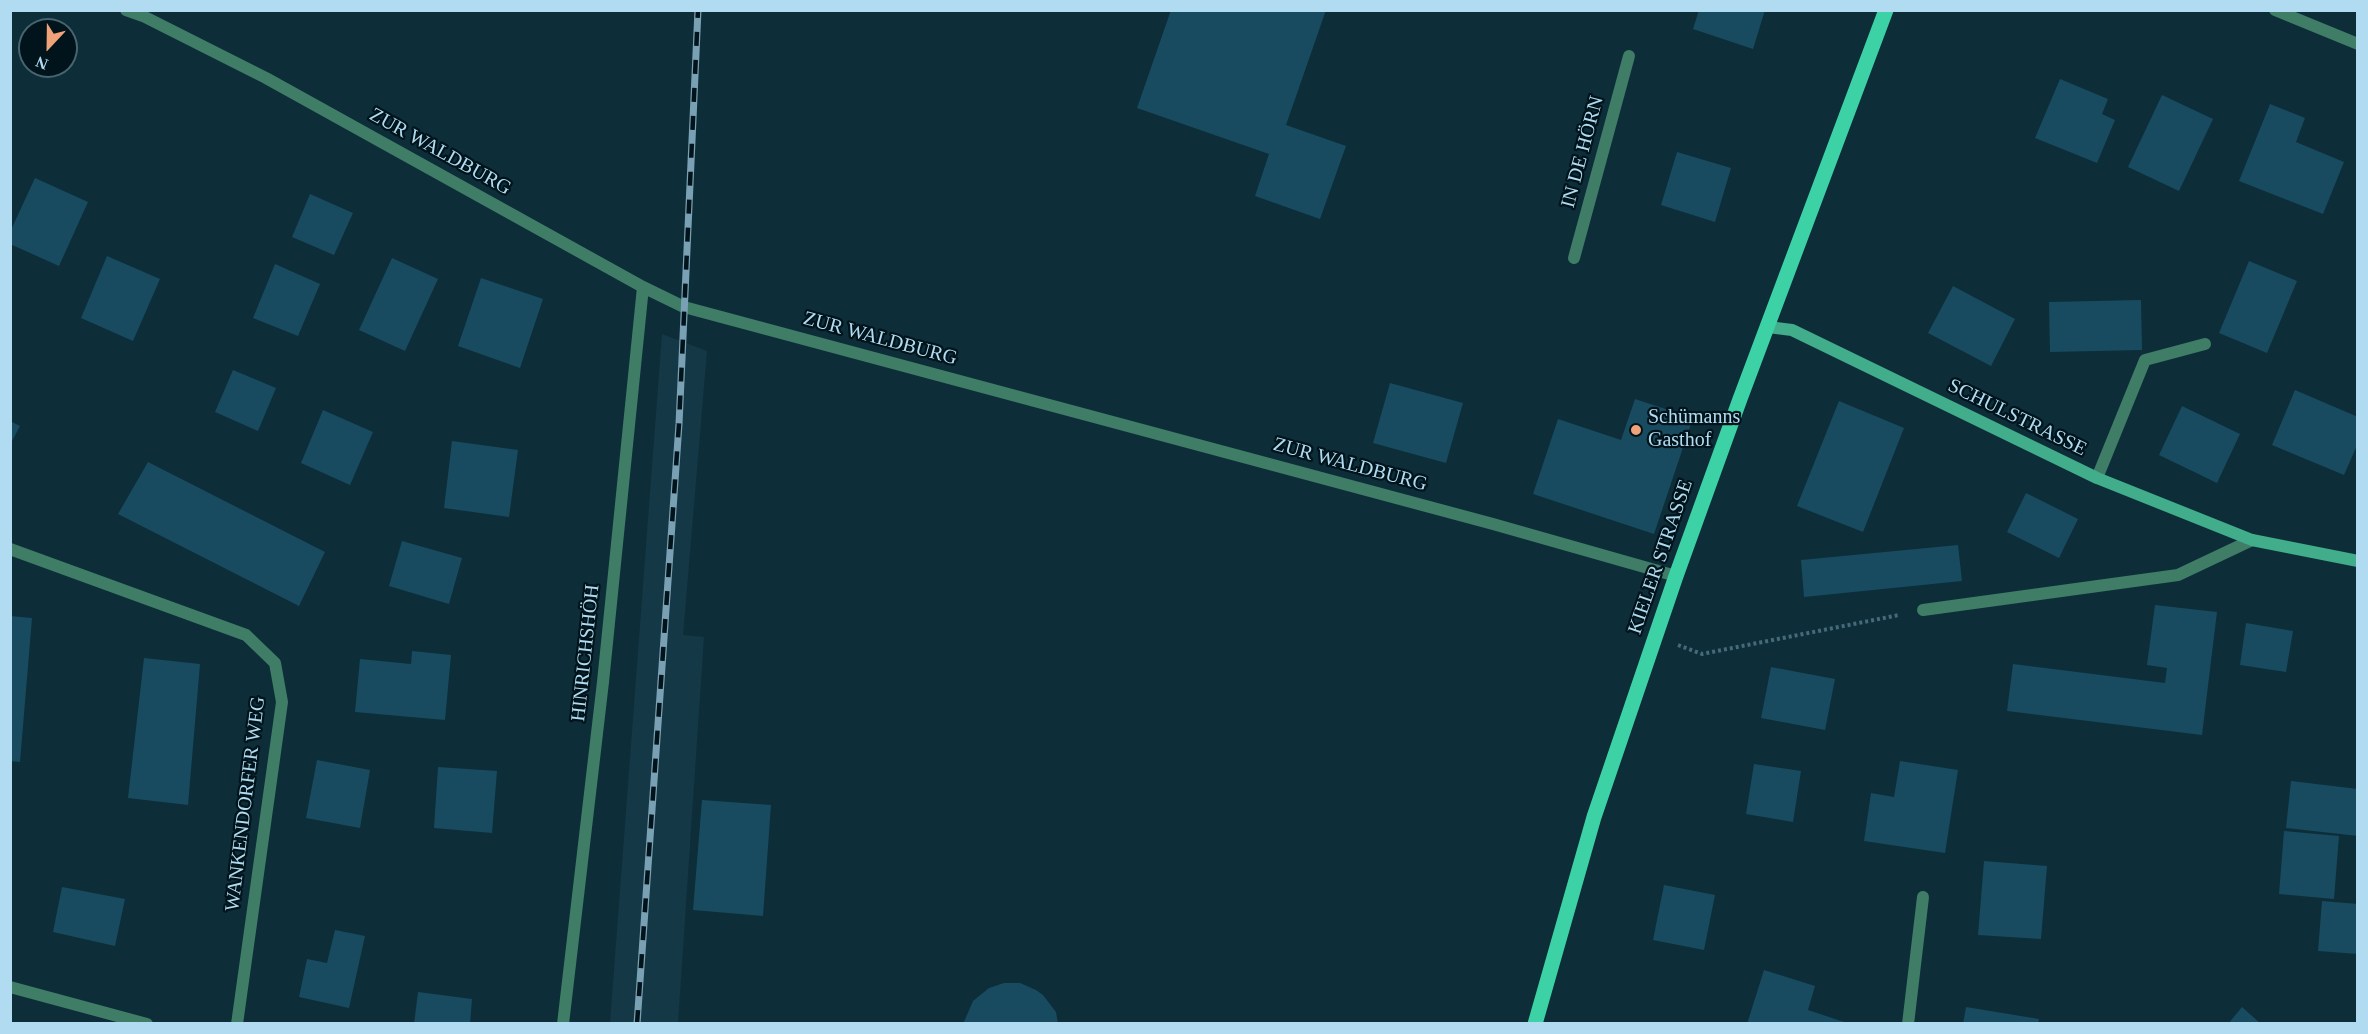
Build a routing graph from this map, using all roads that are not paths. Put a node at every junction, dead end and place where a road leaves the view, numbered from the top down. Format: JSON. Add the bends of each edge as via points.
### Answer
{"nodes":[{"id":1,"x":126,"y":10,"type":"edge"},
{"id":2,"x":1886,"y":10,"type":"edge"},
{"id":3,"x":2275,"y":10,"type":"edge"},
{"id":4,"x":143,"y":13,"type":"edge"},
{"id":5,"x":2358,"y":44,"type":"edge"},
{"id":6,"x":1629,"y":56,"type":"dead end"},
{"id":7,"x":1574,"y":258,"type":"dead end"},
{"id":8,"x":643,"y":287,"type":"junction"},
{"id":9,"x":1768,"y":327,"type":"junction"},
{"id":10,"x":2205,"y":344,"type":"dead end"},
{"id":11,"x":2097,"y":478,"type":"junction"},
{"id":12,"x":2252,"y":540,"type":"junction"},
{"id":13,"x":10,"y":549,"type":"edge"},
{"id":14,"x":2358,"y":561,"type":"edge"},
{"id":15,"x":1676,"y":576,"type":"junction"},
{"id":16,"x":1923,"y":610,"type":"road end"},
{"id":17,"x":1923,"y":897,"type":"dead end"},
{"id":18,"x":10,"y":987,"type":"edge"},
{"id":19,"x":147,"y":1023,"type":"edge"},
{"id":20,"x":237,"y":1023,"type":"edge"},
{"id":21,"x":563,"y":1023,"type":"edge"},
{"id":22,"x":1535,"y":1023,"type":"edge"},
{"id":23,"x":1908,"y":1023,"type":"edge"}],
"edges":[{"from":1,"to":4,"type":"street","name":"ZUR WALDBURG"},
{"from":2,"to":9,"type":"main road","name":"KIELER STRASSE"},
{"from":3,"to":5,"type":"street"},
{"from":4,"to":8,"type":"street","name":"ZUR WALDBURG"},
{"from":6,"to":7,"type":"street","name":"IN DE HÖRN"},
{"from":8,"to":15,"type":"street","name":"ZUR WALDBURG","via":[[684,307]]},
{"from":8,"to":21,"type":"street","name":"HINRICHSHÖH"},
{"from":9,"to":11,"type":"street","name":"SCHULSTRASSE","via":[[1792,330]]},
{"from":9,"to":15,"type":"main road","name":"KIELER STRASSE"},
{"from":10,"to":11,"type":"street","via":[[2145,360]]},
{"from":11,"to":12,"type":"street","name":"SCHULSTRASSE"},
{"from":12,"to":14,"type":"street","name":"SCHULSTRASSE"},
{"from":12,"to":16,"type":"street","via":[[2178,575]]},
{"from":13,"to":20,"type":"street","name":"WANKENDORFER WEG","via":[[246,635],[275,663],[282,702]]},
{"from":15,"to":22,"type":"main road","name":"KIELER STRASSE","via":[[1594,817]]},
{"from":17,"to":23,"type":"street"},
{"from":18,"to":19,"type":"street"}]}
